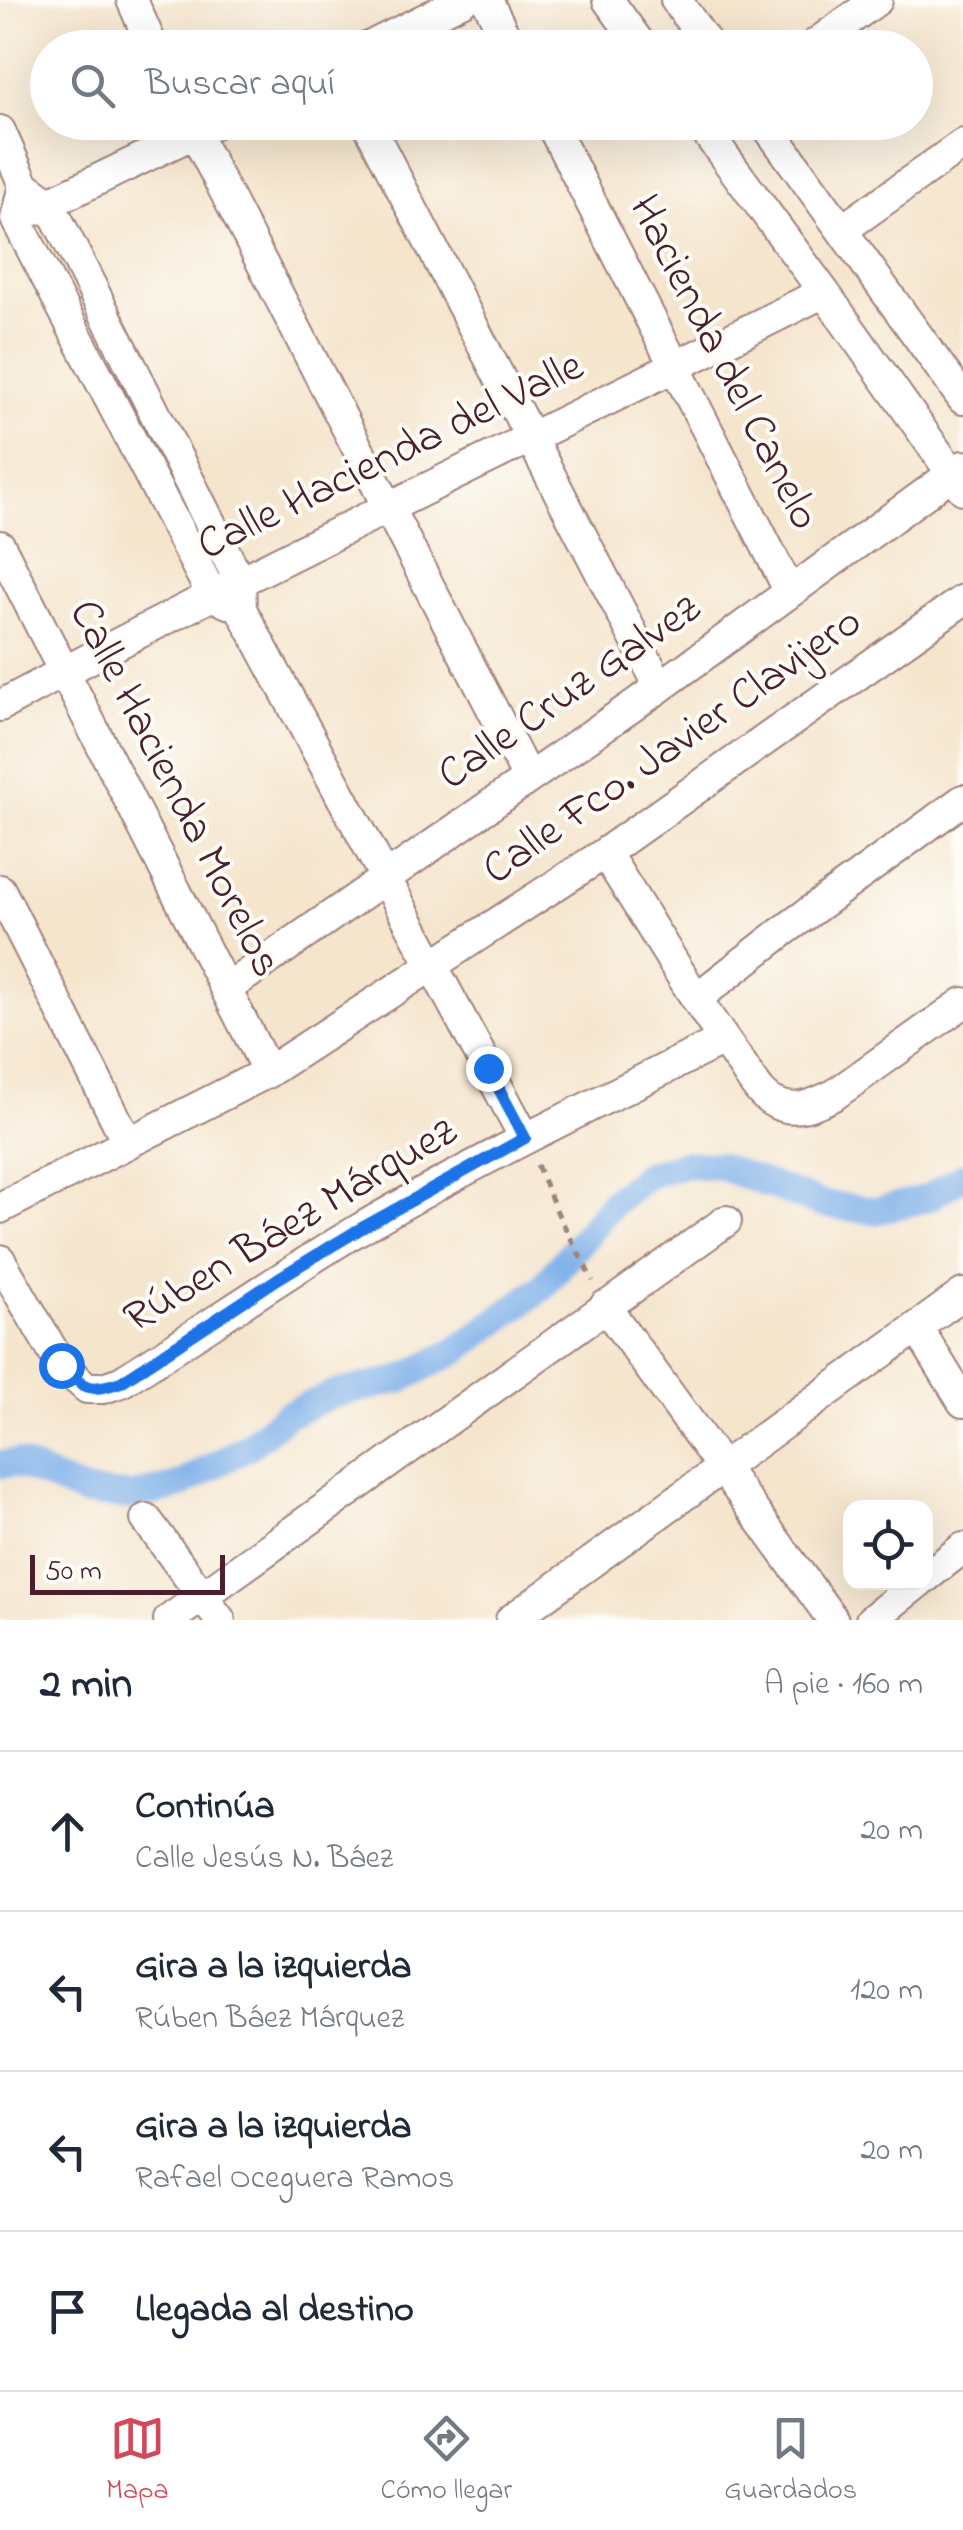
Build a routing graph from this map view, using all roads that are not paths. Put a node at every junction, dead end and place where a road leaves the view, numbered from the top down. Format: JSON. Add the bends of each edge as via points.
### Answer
{"nodes":[{"id":1,"x":463,"y":0,"type":"edge"},
{"id":2,"x":487,"y":0,"type":"edge"},
{"id":3,"x":608,"y":0,"type":"edge"},
{"id":4,"x":676,"y":0,"type":"edge"},
{"id":5,"x":877,"y":0,"type":"edge"},
{"id":6,"x":132,"y":1,"type":"edge"},
{"id":7,"x":146,"y":30,"type":"edge"},
{"id":8,"x":402,"y":30,"type":"edge"},
{"id":9,"x":502,"y":30,"type":"edge"},
{"id":10,"x":630,"y":30,"type":"edge"},
{"id":11,"x":697,"y":30,"type":"edge"},
{"id":12,"x":835,"y":30,"type":"edge"},
{"id":13,"x":0,"y":132,"type":"edge"},
{"id":14,"x":173,"y":140,"type":"edge"},
{"id":15,"x":207,"y":140,"type":"edge"},
{"id":16,"x":376,"y":140,"type":"edge"},
{"id":17,"x":559,"y":140,"type":"edge"},
{"id":18,"x":712,"y":140,"type":"edge"},
{"id":19,"x":777,"y":140,"type":"edge"},
{"id":20,"x":963,"y":144,"type":"edge"},
{"id":21,"x":24,"y":185,"type":"junction"},
{"id":22,"x":49,"y":203,"type":"junction"},
{"id":23,"x":8,"y":223,"type":"edge"},
{"id":24,"x":842,"y":230,"type":"junction"},
{"id":25,"x":824,"y":292,"type":"junction"},
{"id":26,"x":676,"y":368,"type":"junction"},
{"id":27,"x":958,"y":381,"type":"edge"},
{"id":28,"x":531,"y":437,"type":"junction"},
{"id":29,"x":959,"y":476,"type":"edge"},
{"id":30,"x":388,"y":508,"type":"junction"},
{"id":31,"x":0,"y":546,"type":"edge"},
{"id":32,"x":790,"y":592,"type":"junction"},
{"id":33,"x":212,"y":595,"type":"junction"},
{"id":34,"x":240,"y":596,"type":"junction"},
{"id":35,"x":963,"y":600,"type":"edge"},
{"id":36,"x":64,"y":671,"type":"junction"},
{"id":37,"x":660,"y":686,"type":"junction"},
{"id":38,"x":0,"y":706,"type":"edge"},
{"id":39,"x":528,"y":778,"type":"junction"},
{"id":40,"x":963,"y":800,"type":"edge"},
{"id":41,"x":605,"y":853,"type":"junction"},
{"id":42,"x":386,"y":878,"type":"junction"},
{"id":43,"x":0,"y":890,"type":"edge"},
{"id":44,"x":432,"y":966,"type":"junction"},
{"id":45,"x":226,"y":989,"type":"junction"},
{"id":46,"x":697,"y":998,"type":"junction"},
{"id":47,"x":963,"y":1003,"type":"edge"},
{"id":48,"x":723,"y":1040,"type":"junction"},
{"id":49,"x":268,"y":1072,"type":"junction"},
{"id":50,"x":525,"y":1138,"type":"junction"},
{"id":51,"x":128,"y":1144,"type":"junction"},
{"id":52,"x":0,"y":1208,"type":"edge"},
{"id":53,"x":726,"y":1221,"type":"dead end"},
{"id":54,"x":0,"y":1260,"type":"edge"},
{"id":55,"x":963,"y":1294,"type":"edge"},
{"id":56,"x":605,"y":1306,"type":"junction"},
{"id":57,"x":917,"y":1328,"type":"junction"},
{"id":58,"x":963,"y":1402,"type":"edge"},
{"id":59,"x":722,"y":1467,"type":"junction"},
{"id":60,"x":146,"y":1519,"type":"dead end"},
{"id":61,"x":963,"y":1548,"type":"edge"},
{"id":62,"x":933,"y":1572,"type":"edge"},
{"id":63,"x":909,"y":1590,"type":"edge"},
{"id":64,"x":211,"y":1608,"type":"edge"},
{"id":65,"x":169,"y":1620,"type":"edge"},
{"id":66,"x":511,"y":1620,"type":"edge"},
{"id":67,"x":833,"y":1620,"type":"edge"},
{"id":68,"x":871,"y":1620,"type":"edge"}],
"edges":[{"from":1,"to":8,"type":"street"},
{"from":2,"to":9,"type":"street"},
{"from":3,"to":10,"type":"street"},
{"from":4,"to":11,"type":"street"},
{"from":5,"to":12,"type":"street"},
{"from":6,"to":7,"type":"street"},
{"from":13,"to":21,"type":"street"},
{"from":14,"to":22,"type":"street"},
{"from":15,"to":30,"type":"street"},
{"from":16,"to":28,"type":"street"},
{"from":17,"to":26,"type":"street","name":"Hacienda del Canelo"},
{"from":18,"to":25,"type":"street"},
{"from":19,"to":24,"type":"street"},
{"from":20,"to":24,"type":"street"},
{"from":21,"to":22,"type":"street"},
{"from":21,"to":23,"type":"street"},
{"from":22,"to":23,"type":"street"},
{"from":22,"to":34,"type":"street"},
{"from":23,"to":33,"type":"street"},
{"from":24,"to":27,"type":"street"},
{"from":25,"to":26,"type":"street","name":"Calle Hacienda del Valle"},
{"from":25,"to":29,"type":"street"},
{"from":26,"to":28,"type":"street","name":"Calle Hacienda del Valle"},
{"from":26,"to":32,"type":"street","name":"Hacienda del Canelo"},
{"from":28,"to":30,"type":"street","name":"Calle Hacienda del Valle"},
{"from":28,"to":37,"type":"street"},
{"from":29,"to":32,"type":"street","name":"Calle Cruz Galvez"},
{"from":30,"to":34,"type":"street","name":"Calle Hacienda del Valle"},
{"from":30,"to":39,"type":"street"},
{"from":31,"to":36,"type":"street","name":"Calle Hacienda Morelos"},
{"from":32,"to":37,"type":"street","name":"Calle Cruz Galvez"},
{"from":33,"to":34,"type":"street","name":"Calle Hacienda del Valle"},
{"from":33,"to":36,"type":"street","name":"Calle Hacienda del Valle"},
{"from":34,"to":42,"type":"street"},
{"from":35,"to":41,"type":"street","name":"Calle Fco. Javier Clavijero"},
{"from":36,"to":38,"type":"street","name":"Calle Hacienda del Valle"},
{"from":36,"to":45,"type":"street","name":"Calle Hacienda Morelos"},
{"from":37,"to":39,"type":"street","name":"Calle Cruz Galvez"},
{"from":39,"to":42,"type":"street","name":"Calle Cruz Galvez"},
{"from":40,"to":46,"type":"street"},
{"from":41,"to":44,"type":"street","name":"Calle Fco. Javier Clavijero"},
{"from":41,"to":46,"type":"street"},
{"from":42,"to":44,"type":"street"},
{"from":42,"to":45,"type":"street","name":"Calle Cruz Galvez"},
{"from":43,"to":51,"type":"street"},
{"from":44,"to":49,"type":"street"},
{"from":44,"to":50,"type":"street"},
{"from":45,"to":49,"type":"street","name":"Calle Hacienda Morelos"},
{"from":46,"to":48,"type":"street"},
{"from":47,"to":48,"type":"street","via":[[811,1106],[770,1100]]},
{"from":48,"to":50,"type":"street","name":"Rúben Báez Márquez"},
{"from":49,"to":51,"type":"street"},
{"from":50,"to":54,"type":"street","name":"Rúben Báez Márquez","via":[[360,1229],[102,1388],[87,1388],[61,1365]]},
{"from":51,"to":52,"type":"street"},
{"from":53,"to":56,"type":"street"},
{"from":55,"to":57,"type":"street"},
{"from":56,"to":59,"type":"street"},
{"from":56,"to":64,"type":"street"},
{"from":57,"to":58,"type":"street"},
{"from":57,"to":59,"type":"street"},
{"from":59,"to":66,"type":"street"},
{"from":59,"to":67,"type":"street"},
{"from":60,"to":64,"type":"street"},
{"from":61,"to":62,"type":"street"},
{"from":63,"to":68,"type":"street"},
{"from":64,"to":65,"type":"street"}]}
